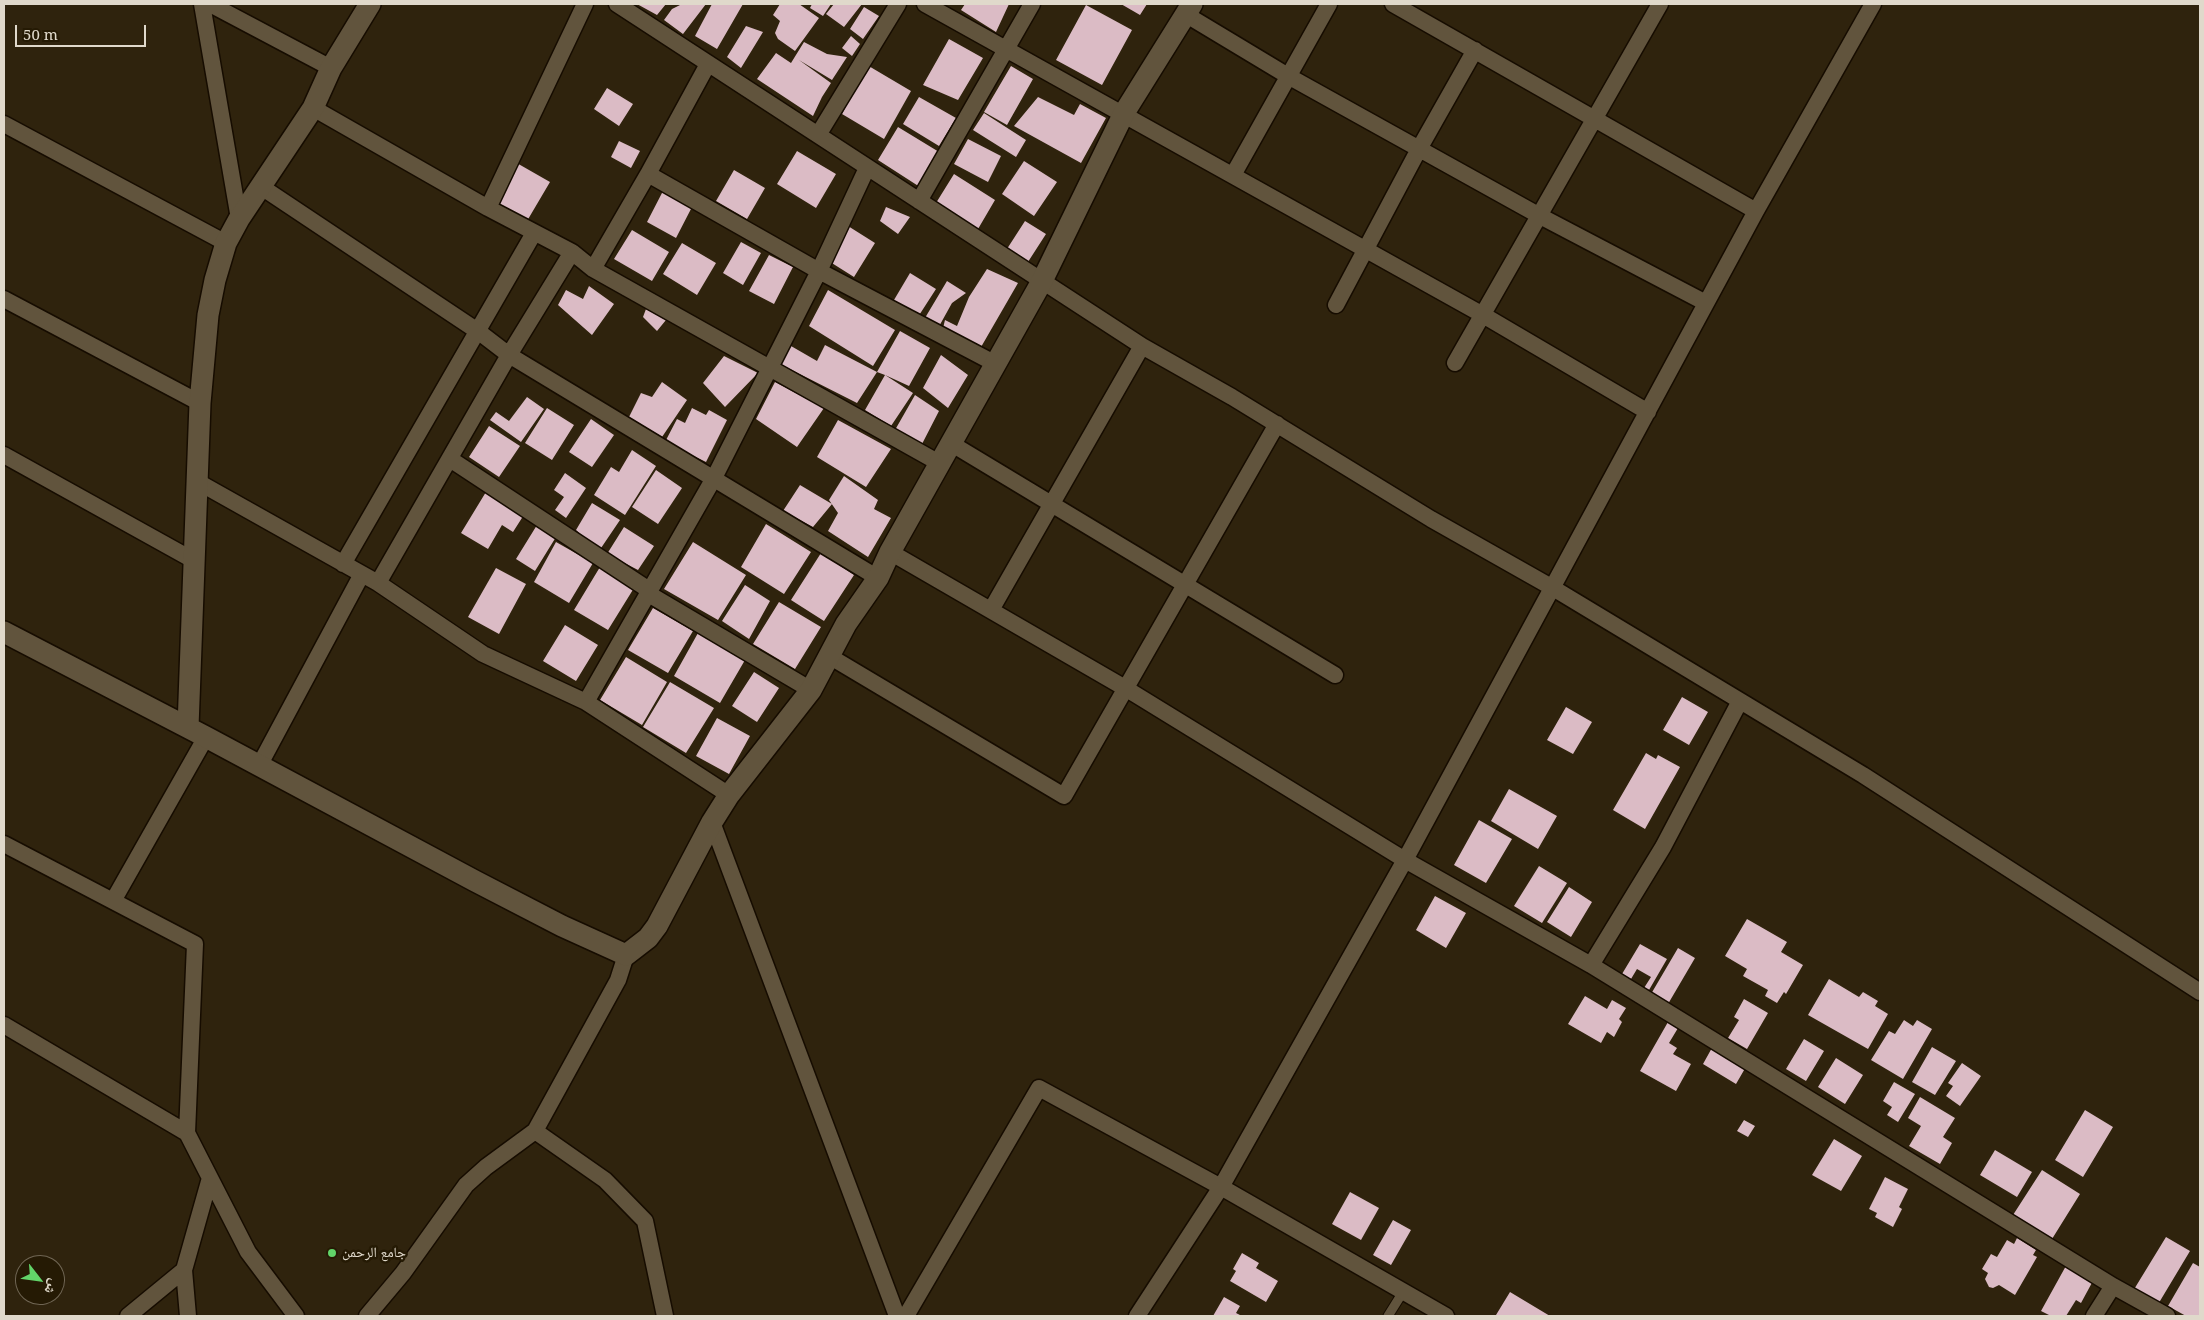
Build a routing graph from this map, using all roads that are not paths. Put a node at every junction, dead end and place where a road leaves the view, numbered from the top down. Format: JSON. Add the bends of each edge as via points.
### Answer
{"nodes":[{"id":1,"x":202,"y":4,"type":"edge"},
{"id":2,"x":210,"y":4,"type":"edge"},
{"id":3,"x":370,"y":4,"type":"edge"},
{"id":4,"x":585,"y":4,"type":"edge"},
{"id":5,"x":617,"y":4,"type":"edge"},
{"id":6,"x":898,"y":4,"type":"edge"},
{"id":7,"x":925,"y":4,"type":"edge"},
{"id":8,"x":1032,"y":4,"type":"edge"},
{"id":9,"x":1329,"y":4,"type":"edge"},
{"id":10,"x":1394,"y":4,"type":"edge"},
{"id":11,"x":1660,"y":4,"type":"edge"},
{"id":12,"x":1873,"y":4,"type":"edge"},
{"id":13,"x":1188,"y":9,"type":"edge"},
{"id":14,"x":1005,"y":48,"type":"junction"},
{"id":15,"x":1475,"y":50,"type":"junction"},
{"id":16,"x":708,"y":64,"type":"junction"},
{"id":17,"x":331,"y":68,"type":"junction"},
{"id":18,"x":1288,"y":76,"type":"junction"},
{"id":19,"x":313,"y":108,"type":"junction"},
{"id":20,"x":1124,"y":113,"type":"junction"},
{"id":21,"x":1596,"y":118,"type":"junction"},
{"id":22,"x":4,"y":124,"type":"edge"},
{"id":23,"x":818,"y":135,"type":"junction"},
{"id":24,"x":1419,"y":149,"type":"junction"},
{"id":25,"x":867,"y":168,"type":"junction"},
{"id":26,"x":648,"y":174,"type":"junction"},
{"id":27,"x":1233,"y":175,"type":"junction"},
{"id":28,"x":260,"y":186,"type":"junction"},
{"id":29,"x":919,"y":201,"type":"junction"},
{"id":30,"x":488,"y":208,"type":"junction"},
{"id":31,"x":1756,"y":211,"type":"junction"},
{"id":32,"x":1540,"y":216,"type":"junction"},
{"id":33,"x":239,"y":219,"type":"junction"},
{"id":34,"x":534,"y":233,"type":"junction"},
{"id":35,"x":226,"y":243,"type":"junction"},
{"id":36,"x":1364,"y":250,"type":"junction"},
{"id":37,"x":572,"y":252,"type":"junction"},
{"id":38,"x":594,"y":269,"type":"junction"},
{"id":39,"x":818,"y":271,"type":"junction"},
{"id":40,"x":1041,"y":282,"type":"junction"},
{"id":41,"x":4,"y":300,"type":"edge"},
{"id":42,"x":1706,"y":303,"type":"junction"},
{"id":43,"x":1336,"y":305,"type":"dead end"},
{"id":44,"x":1482,"y":315,"type":"junction"},
{"id":45,"x":479,"y":332,"type":"junction"},
{"id":46,"x":1142,"y":346,"type":"junction"},
{"id":47,"x":509,"y":355,"type":"junction"},
{"id":48,"x":1455,"y":363,"type":"dead end"},
{"id":49,"x":996,"y":364,"type":"junction"},
{"id":50,"x":769,"y":369,"type":"junction"},
{"id":51,"x":200,"y":403,"type":"junction"},
{"id":52,"x":1648,"y":412,"type":"junction"},
{"id":53,"x":1276,"y":424,"type":"junction"},
{"id":54,"x":952,"y":444,"type":"junction"},
{"id":55,"x":4,"y":455,"type":"edge"},
{"id":56,"x":450,"y":458,"type":"junction"},
{"id":57,"x":941,"y":464,"type":"junction"},
{"id":58,"x":714,"y":478,"type":"junction"},
{"id":59,"x":198,"y":482,"type":"junction"},
{"id":60,"x":1052,"y":503,"type":"junction"},
{"id":61,"x":890,"y":552,"type":"junction"},
{"id":62,"x":194,"y":560,"type":"junction"},
{"id":63,"x":343,"y":564,"type":"junction"},
{"id":64,"x":362,"y":574,"type":"junction"},
{"id":65,"x":878,"y":578,"type":"junction"},
{"id":66,"x":378,"y":583,"type":"junction"},
{"id":67,"x":1186,"y":583,"type":"junction"},
{"id":68,"x":1553,"y":588,"type":"junction"},
{"id":69,"x":648,"y":591,"type":"junction"},
{"id":70,"x":991,"y":610,"type":"junction"},
{"id":71,"x":6,"y":639,"type":"edge"},
{"id":72,"x":829,"y":656,"type":"junction"},
{"id":73,"x":1335,"y":675,"type":"dead end"},
{"id":74,"x":1126,"y":688,"type":"junction"},
{"id":75,"x":811,"y":690,"type":"junction"},
{"id":76,"x":1740,"y":701,"type":"junction"},
{"id":77,"x":586,"y":702,"type":"junction"},
{"id":78,"x":197,"y":732,"type":"junction"},
{"id":79,"x":260,"y":766,"type":"junction"},
{"id":80,"x":729,"y":795,"type":"junction"},
{"id":81,"x":712,"y":822,"type":"junction"},
{"id":82,"x":4,"y":844,"type":"edge"},
{"id":83,"x":1405,"y":860,"type":"junction"},
{"id":84,"x":113,"y":901,"type":"junction"},
{"id":85,"x":626,"y":955,"type":"junction"},
{"id":86,"x":1591,"y":965,"type":"junction"},
{"id":87,"x":2200,"y":992,"type":"edge"},
{"id":88,"x":4,"y":1025,"type":"edge"},
{"id":89,"x":535,"y":1131,"type":"junction"},
{"id":90,"x":187,"y":1133,"type":"junction"},
{"id":91,"x":210,"y":1178,"type":"junction"},
{"id":92,"x":1221,"y":1187,"type":"junction"},
{"id":93,"x":184,"y":1270,"type":"junction"},
{"id":94,"x":2113,"y":1286,"type":"junction"},
{"id":95,"x":1403,"y":1292,"type":"junction"},
{"id":96,"x":128,"y":1316,"type":"edge"},
{"id":97,"x":188,"y":1316,"type":"edge"},
{"id":98,"x":296,"y":1316,"type":"edge"},
{"id":99,"x":366,"y":1316,"type":"edge"},
{"id":100,"x":665,"y":1316,"type":"edge"},
{"id":101,"x":897,"y":1316,"type":"edge"},
{"id":102,"x":906,"y":1316,"type":"edge"},
{"id":103,"x":1138,"y":1316,"type":"edge"},
{"id":104,"x":1388,"y":1316,"type":"edge"},
{"id":105,"x":1446,"y":1316,"type":"edge"},
{"id":106,"x":2094,"y":1316,"type":"edge"},
{"id":107,"x":2167,"y":1316,"type":"edge"}],
"edges":[{"from":1,"to":33,"type":"street"},
{"from":2,"to":17,"type":"street"},
{"from":3,"to":17,"type":"street"},
{"from":4,"to":30,"type":"street"},
{"from":5,"to":16,"type":"street"},
{"from":6,"to":23,"type":"street"},
{"from":7,"to":14,"type":"street"},
{"from":8,"to":14,"type":"street"},
{"from":9,"to":18,"type":"street"},
{"from":10,"to":15,"type":"street"},
{"from":11,"to":21,"type":"street"},
{"from":12,"to":31,"type":"street"},
{"from":13,"to":18,"type":"street"},
{"from":13,"to":20,"type":"street"},
{"from":14,"to":20,"type":"street"},
{"from":14,"to":29,"type":"street"},
{"from":15,"to":21,"type":"street"},
{"from":15,"to":24,"type":"street"},
{"from":16,"to":23,"type":"street"},
{"from":16,"to":26,"type":"street"},
{"from":17,"to":19,"type":"street"},
{"from":18,"to":24,"type":"street"},
{"from":18,"to":27,"type":"street"},
{"from":19,"to":28,"type":"street"},
{"from":19,"to":30,"type":"street"},
{"from":20,"to":27,"type":"street"},
{"from":20,"to":40,"type":"street"},
{"from":21,"to":31,"type":"street"},
{"from":21,"to":32,"type":"street"},
{"from":22,"to":35,"type":"street"},
{"from":23,"to":25,"type":"street"},
{"from":24,"to":32,"type":"street"},
{"from":24,"to":36,"type":"street"},
{"from":25,"to":29,"type":"street"},
{"from":25,"to":39,"type":"street"},
{"from":26,"to":38,"type":"street"},
{"from":26,"to":39,"type":"street"},
{"from":27,"to":36,"type":"street"},
{"from":28,"to":33,"type":"street"},
{"from":28,"to":45,"type":"street"},
{"from":29,"to":40,"type":"street"},
{"from":30,"to":34,"type":"street"},
{"from":31,"to":42,"type":"street"},
{"from":32,"to":42,"type":"street"},
{"from":32,"to":44,"type":"street"},
{"from":33,"to":35,"type":"street"},
{"from":34,"to":37,"type":"street"},
{"from":34,"to":45,"type":"street"},
{"from":35,"to":51,"type":"street","via":[[208,315]]},
{"from":36,"to":43,"type":"street"},
{"from":36,"to":44,"type":"street"},
{"from":37,"to":38,"type":"street"},
{"from":37,"to":47,"type":"street"},
{"from":38,"to":50,"type":"street"},
{"from":39,"to":49,"type":"street"},
{"from":39,"to":50,"type":"street"},
{"from":40,"to":46,"type":"street"},
{"from":40,"to":49,"type":"street"},
{"from":41,"to":51,"type":"street"},
{"from":42,"to":52,"type":"street"},
{"from":44,"to":48,"type":"street"},
{"from":44,"to":52,"type":"street"},
{"from":45,"to":47,"type":"street"},
{"from":45,"to":63,"type":"street"},
{"from":46,"to":53,"type":"street"},
{"from":46,"to":60,"type":"street"},
{"from":47,"to":56,"type":"street"},
{"from":47,"to":58,"type":"street"},
{"from":49,"to":54,"type":"street"},
{"from":50,"to":57,"type":"street"},
{"from":50,"to":58,"type":"street"},
{"from":51,"to":59,"type":"street"},
{"from":52,"to":68,"type":"street"},
{"from":53,"to":67,"type":"street"},
{"from":53,"to":68,"type":"street"},
{"from":54,"to":57,"type":"street"},
{"from":54,"to":60,"type":"street"},
{"from":55,"to":62,"type":"street"},
{"from":56,"to":66,"type":"street"},
{"from":56,"to":69,"type":"street"},
{"from":57,"to":61,"type":"street"},
{"from":58,"to":65,"type":"street"},
{"from":58,"to":69,"type":"street"},
{"from":59,"to":62,"type":"street"},
{"from":59,"to":63,"type":"street"},
{"from":60,"to":67,"type":"street"},
{"from":60,"to":70,"type":"street"},
{"from":61,"to":65,"type":"street"},
{"from":61,"to":70,"type":"street"},
{"from":62,"to":78,"type":"street"},
{"from":63,"to":64,"type":"street"},
{"from":64,"to":66,"type":"street"},
{"from":64,"to":79,"type":"street"},
{"from":65,"to":72,"type":"street","via":[[846,624]]},
{"from":66,"to":77,"type":"street","via":[[483,654]]},
{"from":67,"to":73,"type":"street"},
{"from":67,"to":74,"type":"street"},
{"from":68,"to":76,"type":"street"},
{"from":68,"to":83,"type":"street"},
{"from":69,"to":75,"type":"street"},
{"from":69,"to":77,"type":"street"},
{"from":70,"to":74,"type":"street"},
{"from":71,"to":78,"type":"street"},
{"from":72,"to":74,"type":"street","via":[[1064,796]]},
{"from":72,"to":75,"type":"street"},
{"from":74,"to":83,"type":"street"},
{"from":75,"to":80,"type":"street"},
{"from":76,"to":86,"type":"street","via":[[1663,847]]},
{"from":76,"to":87,"type":"street","via":[[1863,775]]},
{"from":77,"to":80,"type":"street"},
{"from":78,"to":79,"type":"street"},
{"from":78,"to":84,"type":"street"},
{"from":79,"to":85,"type":"street","via":[[536,912]]},
{"from":80,"to":81,"type":"street"},
{"from":81,"to":85,"type":"street","via":[[657,926],[648,938]]},
{"from":81,"to":101,"type":"street"},
{"from":82,"to":84,"type":"street"},
{"from":83,"to":86,"type":"street"},
{"from":83,"to":92,"type":"street"},
{"from":84,"to":90,"type":"street","via":[[195,944]]},
{"from":85,"to":89,"type":"street","via":[[618,980]]},
{"from":86,"to":94,"type":"street"},
{"from":88,"to":90,"type":"street"},
{"from":89,"to":99,"type":"street","via":[[466,1186],[403,1273]]},
{"from":89,"to":100,"type":"street","via":[[604,1180],[645,1222]]},
{"from":90,"to":91,"type":"street"},
{"from":91,"to":93,"type":"street"},
{"from":91,"to":98,"type":"street","via":[[248,1252]]},
{"from":92,"to":95,"type":"street"},
{"from":92,"to":102,"type":"street","via":[[1039,1088]]},
{"from":92,"to":103,"type":"street"},
{"from":93,"to":96,"type":"street"},
{"from":93,"to":97,"type":"street"},
{"from":94,"to":106,"type":"street"},
{"from":94,"to":107,"type":"street"},
{"from":95,"to":104,"type":"lane"},
{"from":95,"to":105,"type":"street"}]}
